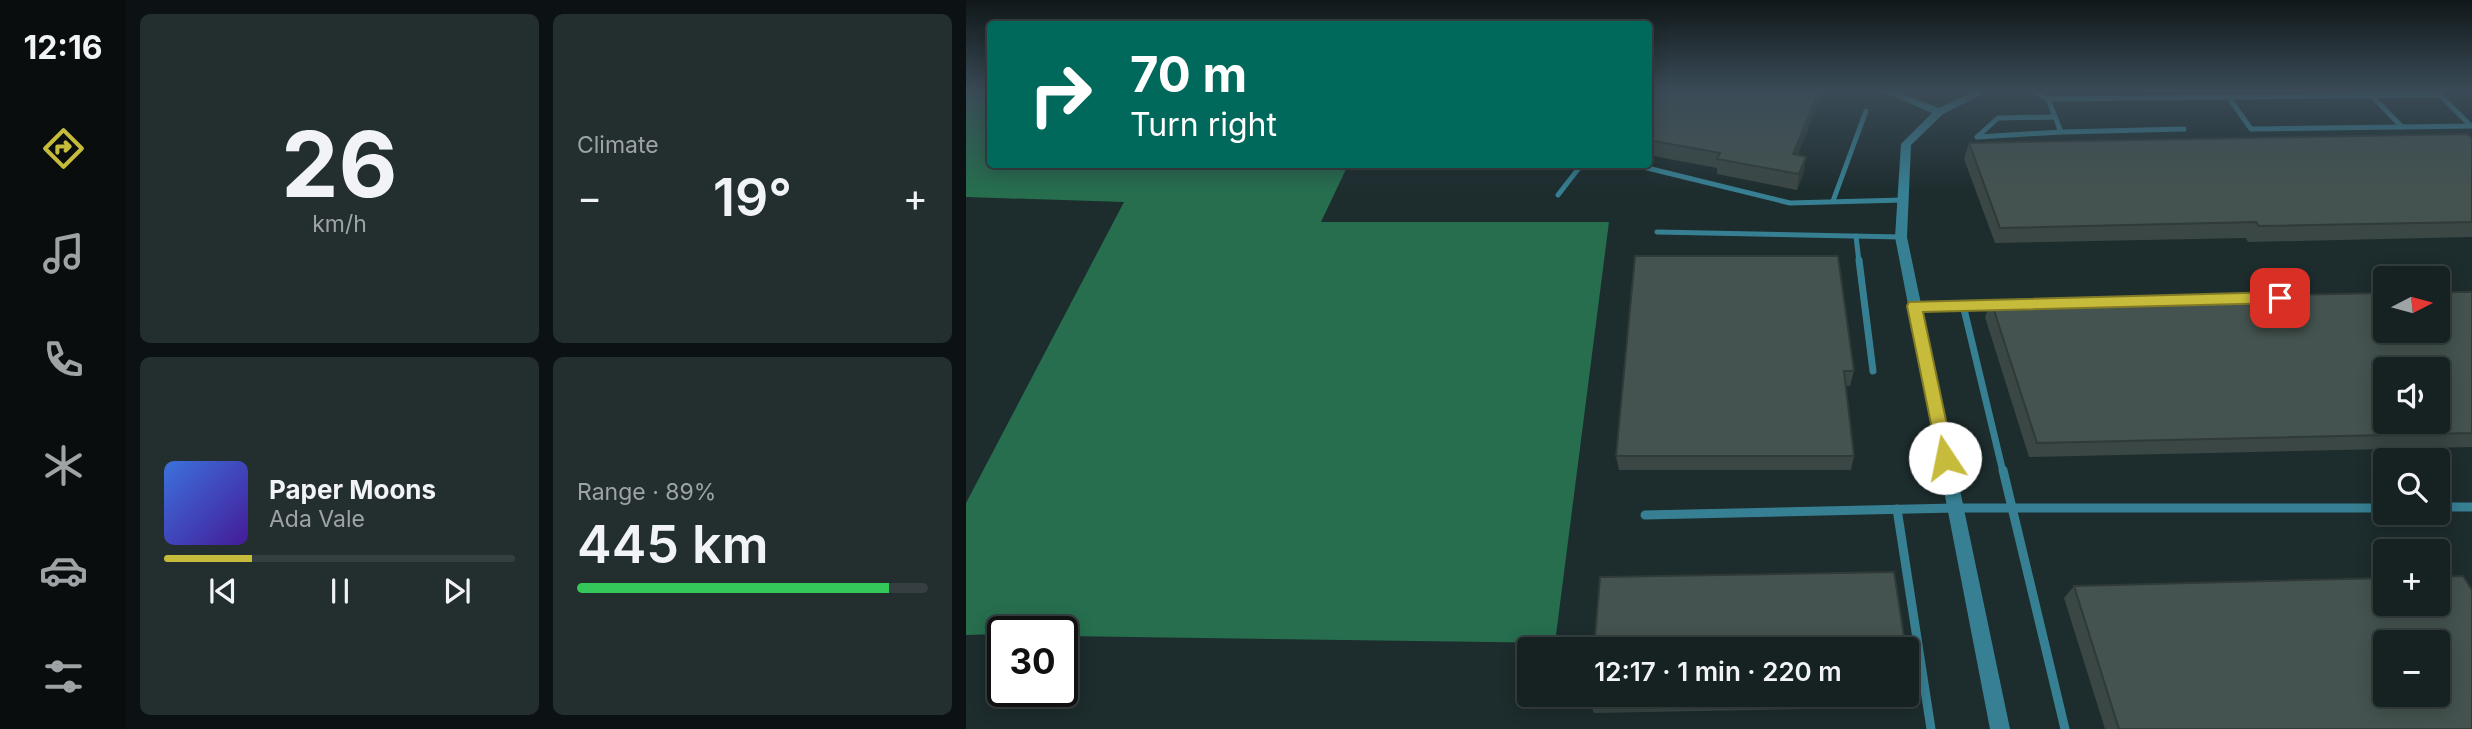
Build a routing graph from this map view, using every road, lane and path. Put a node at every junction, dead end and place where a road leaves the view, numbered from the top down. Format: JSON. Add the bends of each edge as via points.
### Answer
{"nodes":[{"id":1,"x":1861,"y":125,"type":"edge"},
{"id":2,"x":1925,"y":125,"type":"edge"},
{"id":3,"x":1990,"y":125,"type":"edge"},
{"id":4,"x":2058,"y":125,"type":"edge"},
{"id":5,"x":2249,"y":125,"type":"edge"},
{"id":6,"x":2470,"y":125,"type":"edge"},
{"id":7,"x":2402,"y":127,"type":"joint"},
{"id":8,"x":2184,"y":129,"type":"dead end"},
{"id":9,"x":2061,"y":132,"type":"junction"},
{"id":10,"x":1579,"y":168,"type":"edge"},
{"id":11,"x":1647,"y":168,"type":"edge"},
{"id":12,"x":1558,"y":195,"type":"dead end"},
{"id":13,"x":1903,"y":200,"type":"junction"},
{"id":14,"x":1833,"y":201,"type":"junction"},
{"id":15,"x":1657,"y":232,"type":"dead end"},
{"id":16,"x":1856,"y":236,"type":"junction"},
{"id":17,"x":1901,"y":237,"type":"junction"},
{"id":18,"x":2004,"y":304,"type":"edge"},
{"id":19,"x":1963,"y":305,"type":"junction"},
{"id":20,"x":1914,"y":306,"type":"junction"},
{"id":21,"x":1873,"y":371,"type":"dead end"},
{"id":22,"x":2450,"y":507,"type":"edge"},
{"id":23,"x":2472,"y":507,"type":"edge"},
{"id":24,"x":1955,"y":508,"type":"junction"},
{"id":25,"x":2012,"y":508,"type":"junction"},
{"id":26,"x":2373,"y":508,"type":"edge"},
{"id":27,"x":1897,"y":509,"type":"junction"},
{"id":28,"x":1645,"y":515,"type":"dead end"},
{"id":29,"x":1931,"y":729,"type":"edge"},
{"id":30,"x":2000,"y":729,"type":"edge"},
{"id":31,"x":2065,"y":729,"type":"edge"}],
"edges":[{"from":1,"to":14,"type":"lane"},
{"from":2,"to":13,"type":"street","via":[[1906,144]]},
{"from":3,"to":9,"type":"lane","via":[[1977,137]]},
{"from":4,"to":9,"type":"lane"},
{"from":5,"to":7,"type":"lane","via":[[2252,129]]},
{"from":6,"to":7,"type":"lane"},
{"from":8,"to":9,"type":"lane"},
{"from":10,"to":12,"type":"lane"},
{"from":11,"to":14,"type":"lane","via":[[1790,203]]},
{"from":13,"to":14,"type":"lane"},
{"from":13,"to":17,"type":"street"},
{"from":15,"to":16,"type":"lane"},
{"from":16,"to":17,"type":"lane"},
{"from":16,"to":21,"type":"lane"},
{"from":17,"to":20,"type":"street"},
{"from":18,"to":19,"type":"lane"},
{"from":19,"to":20,"type":"lane"},
{"from":19,"to":25,"type":"lane"},
{"from":20,"to":24,"type":"street"},
{"from":22,"to":23,"type":"lane"},
{"from":24,"to":25,"type":"lane"},
{"from":24,"to":27,"type":"lane"},
{"from":24,"to":30,"type":"street"},
{"from":25,"to":26,"type":"lane"},
{"from":25,"to":31,"type":"lane"},
{"from":27,"to":28,"type":"lane"},
{"from":27,"to":29,"type":"lane"}]}
